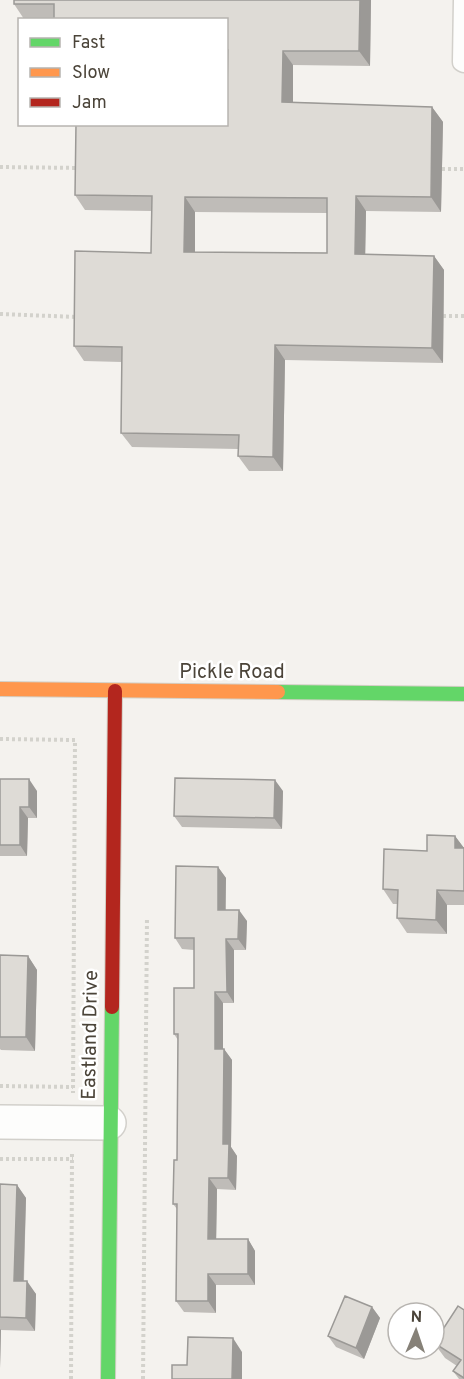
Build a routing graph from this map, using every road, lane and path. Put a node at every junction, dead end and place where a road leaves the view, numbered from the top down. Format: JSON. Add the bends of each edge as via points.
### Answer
{"nodes":[{"id":1,"x":463,"y":0,"type":"edge"},
{"id":2,"x":464,"y":63,"type":"edge"},
{"id":3,"x":0,"y":167,"type":"edge"},
{"id":4,"x":86,"y":168,"type":"edge"},
{"id":5,"x":442,"y":169,"type":"dead end"},
{"id":6,"x":464,"y":169,"type":"edge"},
{"id":7,"x":0,"y":314,"type":"edge"},
{"id":8,"x":443,"y":316,"type":"dead end"},
{"id":9,"x":464,"y":316,"type":"edge"},
{"id":10,"x":85,"y":317,"type":"edge"},
{"id":11,"x":0,"y":689,"type":"edge"},
{"id":12,"x":115,"y":692,"type":"junction"},
{"id":13,"x":464,"y":694,"type":"edge"},
{"id":14,"x":0,"y":739,"type":"edge"},
{"id":15,"x":147,"y":914,"type":"dead end"},
{"id":16,"x":0,"y":1086,"type":"edge"},
{"id":17,"x":73,"y":1087,"type":"junction"},
{"id":18,"x":109,"y":1088,"type":"junction"},
{"id":19,"x":146,"y":1090,"type":"junction"},
{"id":20,"x":0,"y":1122,"type":"edge"},
{"id":21,"x":73,"y":1123,"type":"junction"},
{"id":22,"x":109,"y":1123,"type":"junction"},
{"id":23,"x":109,"y":1157,"type":"junction"},
{"id":24,"x":145,"y":1157,"type":"junction"},
{"id":25,"x":0,"y":1159,"type":"edge"},
{"id":26,"x":72,"y":1159,"type":"junction"},
{"id":27,"x":70,"y":1379,"type":"edge"},
{"id":28,"x":108,"y":1379,"type":"edge"},
{"id":29,"x":143,"y":1379,"type":"edge"}],
"edges":[{"from":1,"to":2,"type":"lane"},
{"from":3,"to":4,"type":"path"},
{"from":5,"to":6,"type":"path"},
{"from":7,"to":10,"type":"path"},
{"from":8,"to":9,"type":"path"},
{"from":11,"to":12,"type":"street","name":"Pickle Road"},
{"from":12,"to":13,"type":"street","name":"Pickle Road"},
{"from":12,"to":18,"type":"street","name":"Eastland Drive"},
{"from":14,"to":17,"type":"path","via":[[75,740]]},
{"from":15,"to":19,"type":"path"},
{"from":16,"to":17,"type":"path"},
{"from":17,"to":18,"type":"path"},
{"from":17,"to":21,"type":"path"},
{"from":18,"to":19,"type":"path"},
{"from":18,"to":22,"type":"street","name":"Eastland Drive"},
{"from":19,"to":24,"type":"path"},
{"from":20,"to":21,"type":"street"},
{"from":21,"to":22,"type":"street"},
{"from":21,"to":26,"type":"path"},
{"from":22,"to":23,"type":"street","name":"Eastland Drive"},
{"from":23,"to":24,"type":"path"},
{"from":23,"to":26,"type":"path"},
{"from":23,"to":28,"type":"street","name":"Eastland Drive"},
{"from":24,"to":29,"type":"path"},
{"from":25,"to":26,"type":"path"},
{"from":26,"to":27,"type":"path"}]}
